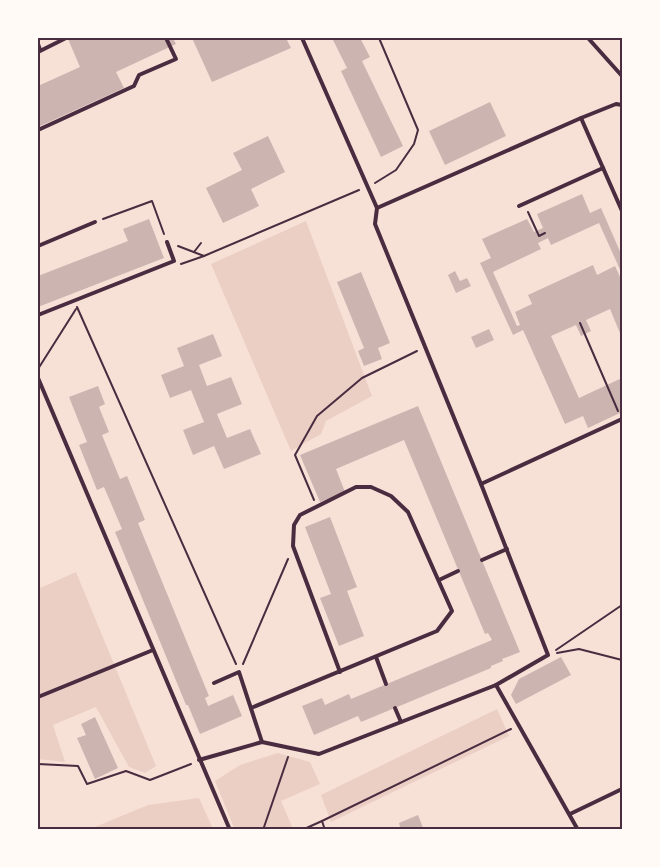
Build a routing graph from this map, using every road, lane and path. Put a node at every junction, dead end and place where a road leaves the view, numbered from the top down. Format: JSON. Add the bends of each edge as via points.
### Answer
{"nodes":[{"id":1,"x":66,"y":38,"type":"edge"},
{"id":2,"x":166,"y":38,"type":"edge"},
{"id":3,"x":302,"y":38,"type":"edge"},
{"id":4,"x":379,"y":38,"type":"edge"},
{"id":5,"x":588,"y":38,"type":"edge"},
{"id":6,"x":38,"y":44,"type":"edge"},
{"id":7,"x":39,"y":51,"type":"edge"},
{"id":8,"x":622,"y":76,"type":"edge"},
{"id":9,"x":622,"y":105,"type":"edge"},
{"id":10,"x":581,"y":118,"type":"junction"},
{"id":11,"x":38,"y":130,"type":"edge"},
{"id":12,"x":603,"y":168,"type":"junction"},
{"id":13,"x":367,"y":187,"type":"junction"},
{"id":14,"x":524,"y":203,"type":"junction"},
{"id":15,"x":519,"y":206,"type":"dead end"},
{"id":16,"x":376,"y":208,"type":"junction"},
{"id":17,"x":622,"y":211,"type":"edge"},
{"id":18,"x":95,"y":222,"type":"joint"},
{"id":19,"x":545,"y":233,"type":"dead end"},
{"id":20,"x":167,"y":242,"type":"junction"},
{"id":21,"x":201,"y":243,"type":"dead end"},
{"id":22,"x":38,"y":246,"type":"edge"},
{"id":23,"x":194,"y":252,"type":"junction"},
{"id":24,"x":204,"y":256,"type":"junction"},
{"id":25,"x":172,"y":267,"type":"dead end"},
{"id":26,"x":77,"y":307,"type":"junction"},
{"id":27,"x":67,"y":311,"type":"dead end"},
{"id":28,"x":38,"y":315,"type":"edge"},
{"id":29,"x":580,"y":323,"type":"dead end"},
{"id":30,"x":425,"y":347,"type":"junction"},
{"id":31,"x":38,"y":369,"type":"edge"},
{"id":32,"x":38,"y":378,"type":"edge"},
{"id":33,"x":622,"y":420,"type":"edge"},
{"id":34,"x":481,"y":484,"type":"junction"},
{"id":35,"x":317,"y":507,"type":"junction"},
{"id":36,"x":293,"y":546,"type":"junction"},
{"id":37,"x":507,"y":549,"type":"junction"},
{"id":38,"x":482,"y":560,"type":"dead end"},
{"id":39,"x":458,"y":571,"type":"dead end"},
{"id":40,"x":439,"y":580,"type":"junction"},
{"id":41,"x":622,"y":605,"type":"edge"},
{"id":42,"x":153,"y":650,"type":"junction"},
{"id":43,"x":549,"y":655,"type":"junction"},
{"id":44,"x":376,"y":657,"type":"junction"},
{"id":45,"x":622,"y":660,"type":"edge"},
{"id":46,"x":239,"y":672,"type":"junction"},
{"id":47,"x":340,"y":672,"type":"junction"},
{"id":48,"x":214,"y":683,"type":"dead end"},
{"id":49,"x":386,"y":684,"type":"dead end"},
{"id":50,"x":496,"y":685,"type":"junction"},
{"id":51,"x":38,"y":697,"type":"edge"},
{"id":52,"x":251,"y":708,"type":"junction"},
{"id":53,"x":395,"y":708,"type":"dead end"},
{"id":54,"x":401,"y":722,"type":"junction"},
{"id":55,"x":514,"y":728,"type":"dead end"},
{"id":56,"x":262,"y":742,"type":"junction"},
{"id":57,"x":291,"y":748,"type":"junction"},
{"id":58,"x":199,"y":760,"type":"junction"},
{"id":59,"x":38,"y":764,"type":"edge"},
{"id":60,"x":622,"y":789,"type":"edge"},
{"id":61,"x":570,"y":814,"type":"junction"},
{"id":62,"x":322,"y":821,"type":"junction"},
{"id":63,"x":230,"y":830,"type":"edge"},
{"id":64,"x":263,"y":830,"type":"edge"},
{"id":65,"x":302,"y":830,"type":"edge"},
{"id":66,"x":325,"y":830,"type":"edge"},
{"id":67,"x":578,"y":830,"type":"edge"}],
"edges":[{"from":1,"to":7,"type":"lane"},
{"from":2,"to":11,"type":"lane","via":[[176,59],[139,75],[134,86]]},
{"from":3,"to":13,"type":"lane"},
{"from":4,"to":13,"type":"path","via":[[418,130],[414,144],[396,170]]},
{"from":5,"to":8,"type":"lane"},
{"from":6,"to":7,"type":"lane"},
{"from":9,"to":10,"type":"lane"},
{"from":10,"to":12,"type":"lane"},
{"from":10,"to":16,"type":"lane"},
{"from":12,"to":14,"type":"lane"},
{"from":12,"to":17,"type":"lane"},
{"from":13,"to":16,"type":"lane"},
{"from":13,"to":24,"type":"path"},
{"from":14,"to":15,"type":"lane"},
{"from":14,"to":19,"type":"path","via":[[539,236]]},
{"from":16,"to":30,"type":"lane","via":[[375,224]]},
{"from":18,"to":20,"type":"path","via":[[152,201]]},
{"from":18,"to":22,"type":"lane"},
{"from":20,"to":23,"type":"path"},
{"from":20,"to":28,"type":"lane","via":[[174,261]]},
{"from":21,"to":23,"type":"path"},
{"from":23,"to":24,"type":"path"},
{"from":24,"to":25,"type":"path"},
{"from":26,"to":27,"type":"path"},
{"from":26,"to":31,"type":"path"},
{"from":26,"to":46,"type":"path"},
{"from":29,"to":33,"type":"path"},
{"from":30,"to":34,"type":"lane"},
{"from":30,"to":35,"type":"path","via":[[362,378],[317,416],[296,455]]},
{"from":32,"to":42,"type":"lane"},
{"from":33,"to":34,"type":"lane"},
{"from":34,"to":37,"type":"lane"},
{"from":35,"to":36,"type":"lane","via":[[300,514],[294,525]]},
{"from":35,"to":40,"type":"lane","via":[[356,488],[371,487],[391,496],[408,512]]},
{"from":36,"to":46,"type":"path"},
{"from":36,"to":47,"type":"lane"},
{"from":37,"to":38,"type":"lane"},
{"from":37,"to":43,"type":"lane"},
{"from":39,"to":40,"type":"lane"},
{"from":40,"to":44,"type":"lane","via":[[452,611],[437,631]]},
{"from":41,"to":43,"type":"path"},
{"from":42,"to":51,"type":"lane"},
{"from":42,"to":58,"type":"lane"},
{"from":43,"to":45,"type":"path","via":[[579,649]]},
{"from":43,"to":50,"type":"lane"},
{"from":44,"to":47,"type":"lane"},
{"from":44,"to":49,"type":"lane"},
{"from":46,"to":48,"type":"lane"},
{"from":46,"to":52,"type":"lane"},
{"from":47,"to":52,"type":"lane"},
{"from":50,"to":54,"type":"lane"},
{"from":50,"to":61,"type":"lane"},
{"from":52,"to":56,"type":"lane"},
{"from":53,"to":54,"type":"lane"},
{"from":54,"to":57,"type":"lane","via":[[319,754]]},
{"from":55,"to":62,"type":"path"},
{"from":56,"to":57,"type":"lane"},
{"from":56,"to":58,"type":"lane"},
{"from":57,"to":64,"type":"path"},
{"from":58,"to":59,"type":"path","via":[[150,780],[126,771],[87,784],[78,766]]},
{"from":58,"to":63,"type":"lane"},
{"from":60,"to":61,"type":"lane"},
{"from":61,"to":67,"type":"lane"},
{"from":62,"to":65,"type":"path"},
{"from":62,"to":66,"type":"path"}]}
